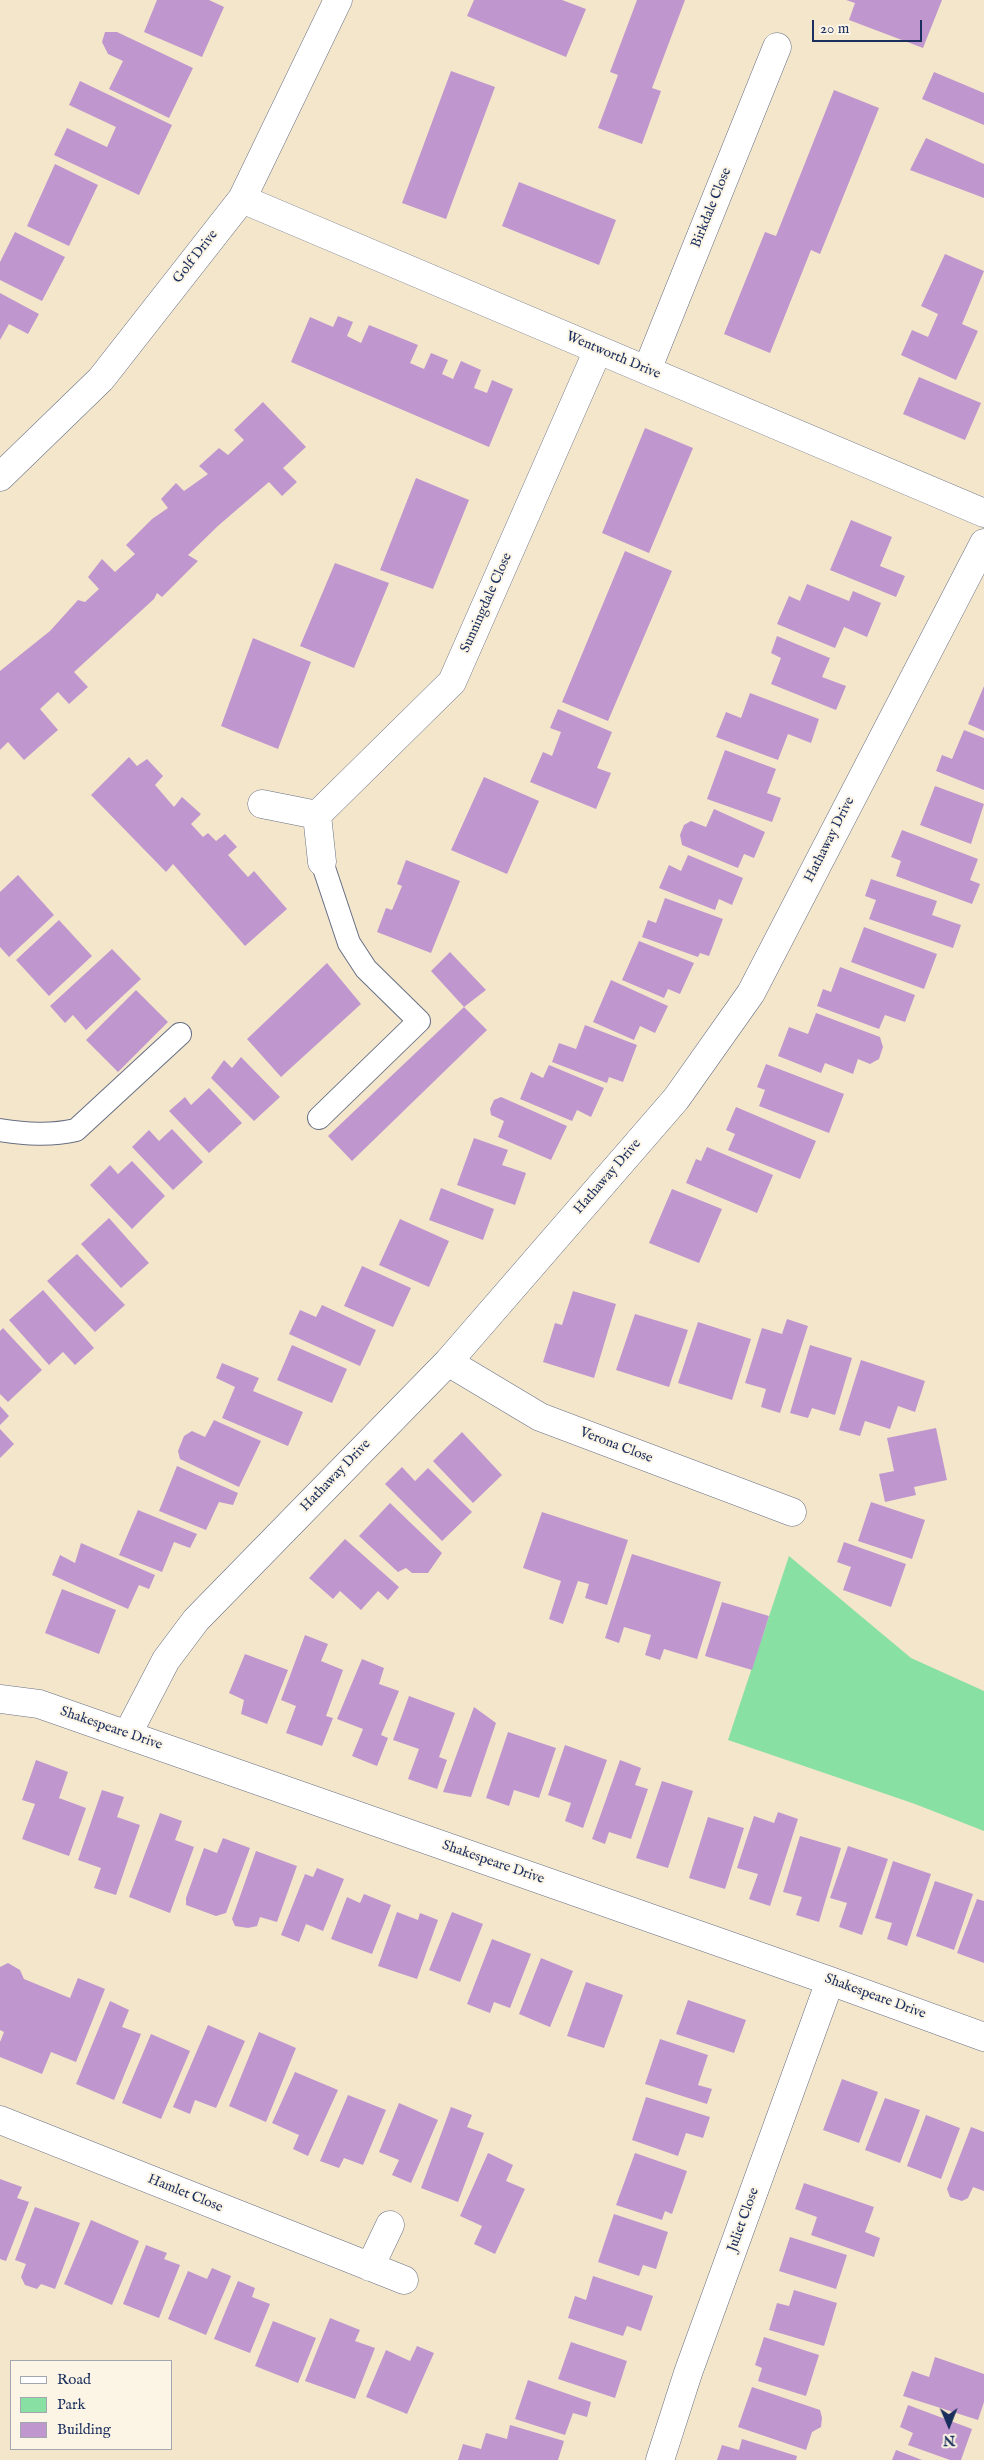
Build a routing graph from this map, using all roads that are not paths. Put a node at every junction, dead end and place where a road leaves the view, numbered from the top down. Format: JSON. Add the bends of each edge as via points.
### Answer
{"nodes":[{"id":1,"x":338,"y":0,"type":"edge"},
{"id":2,"x":777,"y":47,"type":"dead end"},
{"id":3,"x":242,"y":198,"type":"junction"},
{"id":4,"x":598,"y":350,"type":"junction"},
{"id":5,"x":647,"y":370,"type":"junction"},
{"id":6,"x":0,"y":477,"type":"edge"},
{"id":7,"x":984,"y":513,"type":"edge"},
{"id":8,"x":984,"y":543,"type":"edge"},
{"id":9,"x":262,"y":804,"type":"dead end"},
{"id":10,"x":317,"y":815,"type":"junction"},
{"id":11,"x":322,"y":862,"type":"joint"},
{"id":12,"x":180,"y":1034,"type":"dead end"},
{"id":13,"x":319,"y":1118,"type":"dead end"},
{"id":14,"x":0,"y":1130,"type":"edge"},
{"id":15,"x":448,"y":1362,"type":"junction"},
{"id":16,"x":792,"y":1512,"type":"dead end"},
{"id":17,"x":0,"y":1699,"type":"edge"},
{"id":18,"x":127,"y":1735,"type":"junction"},
{"id":19,"x":830,"y":1981,"type":"junction"},
{"id":20,"x":984,"y":2037,"type":"edge"},
{"id":21,"x":0,"y":2120,"type":"edge"},
{"id":22,"x":390,"y":2225,"type":"dead end"},
{"id":23,"x":370,"y":2267,"type":"junction"},
{"id":24,"x":404,"y":2280,"type":"dead end"},
{"id":25,"x":660,"y":2460,"type":"edge"}],
"edges":[{"from":1,"to":3,"type":"street","name":"Golf Drive"},
{"from":2,"to":5,"type":"street","name":"Birkdale Close"},
{"from":3,"to":4,"type":"street","name":"Wentworth Drive"},
{"from":3,"to":6,"type":"street","name":"Golf Drive","via":[[101,379]]},
{"from":4,"to":5,"type":"street","name":"Wentworth Drive"},
{"from":4,"to":10,"type":"street","name":"Sunningdale Close","via":[[452,682]]},
{"from":5,"to":7,"type":"street","name":"Wentworth Drive"},
{"from":8,"to":15,"type":"street","name":"Hathaway Drive","via":[[752,993],[676,1099]]},
{"from":9,"to":10,"type":"street"},
{"from":10,"to":11,"type":"street"},
{"from":11,"to":13,"type":"lane","via":[[348,943],[366,969],[419,1021]]},
{"from":12,"to":14,"type":"lane","via":[[76,1130],[60,1134]]},
{"from":15,"to":16,"type":"street","name":"Verona Close","via":[[540,1417]]},
{"from":15,"to":18,"type":"street","name":"Hathaway Drive","via":[[196,1620],[166,1660]]},
{"from":17,"to":18,"type":"street","name":"Shakespeare Drive","via":[[39,1704]]},
{"from":18,"to":19,"type":"street","name":"Shakespeare Drive"},
{"from":19,"to":20,"type":"street","name":"Shakespeare Drive"},
{"from":19,"to":25,"type":"street","name":"Juliet Close","via":[[688,2373]]},
{"from":21,"to":23,"type":"street","name":"Hamlet Close"},
{"from":22,"to":23,"type":"street"},
{"from":23,"to":24,"type":"street","name":"Hamlet Close"}]}
